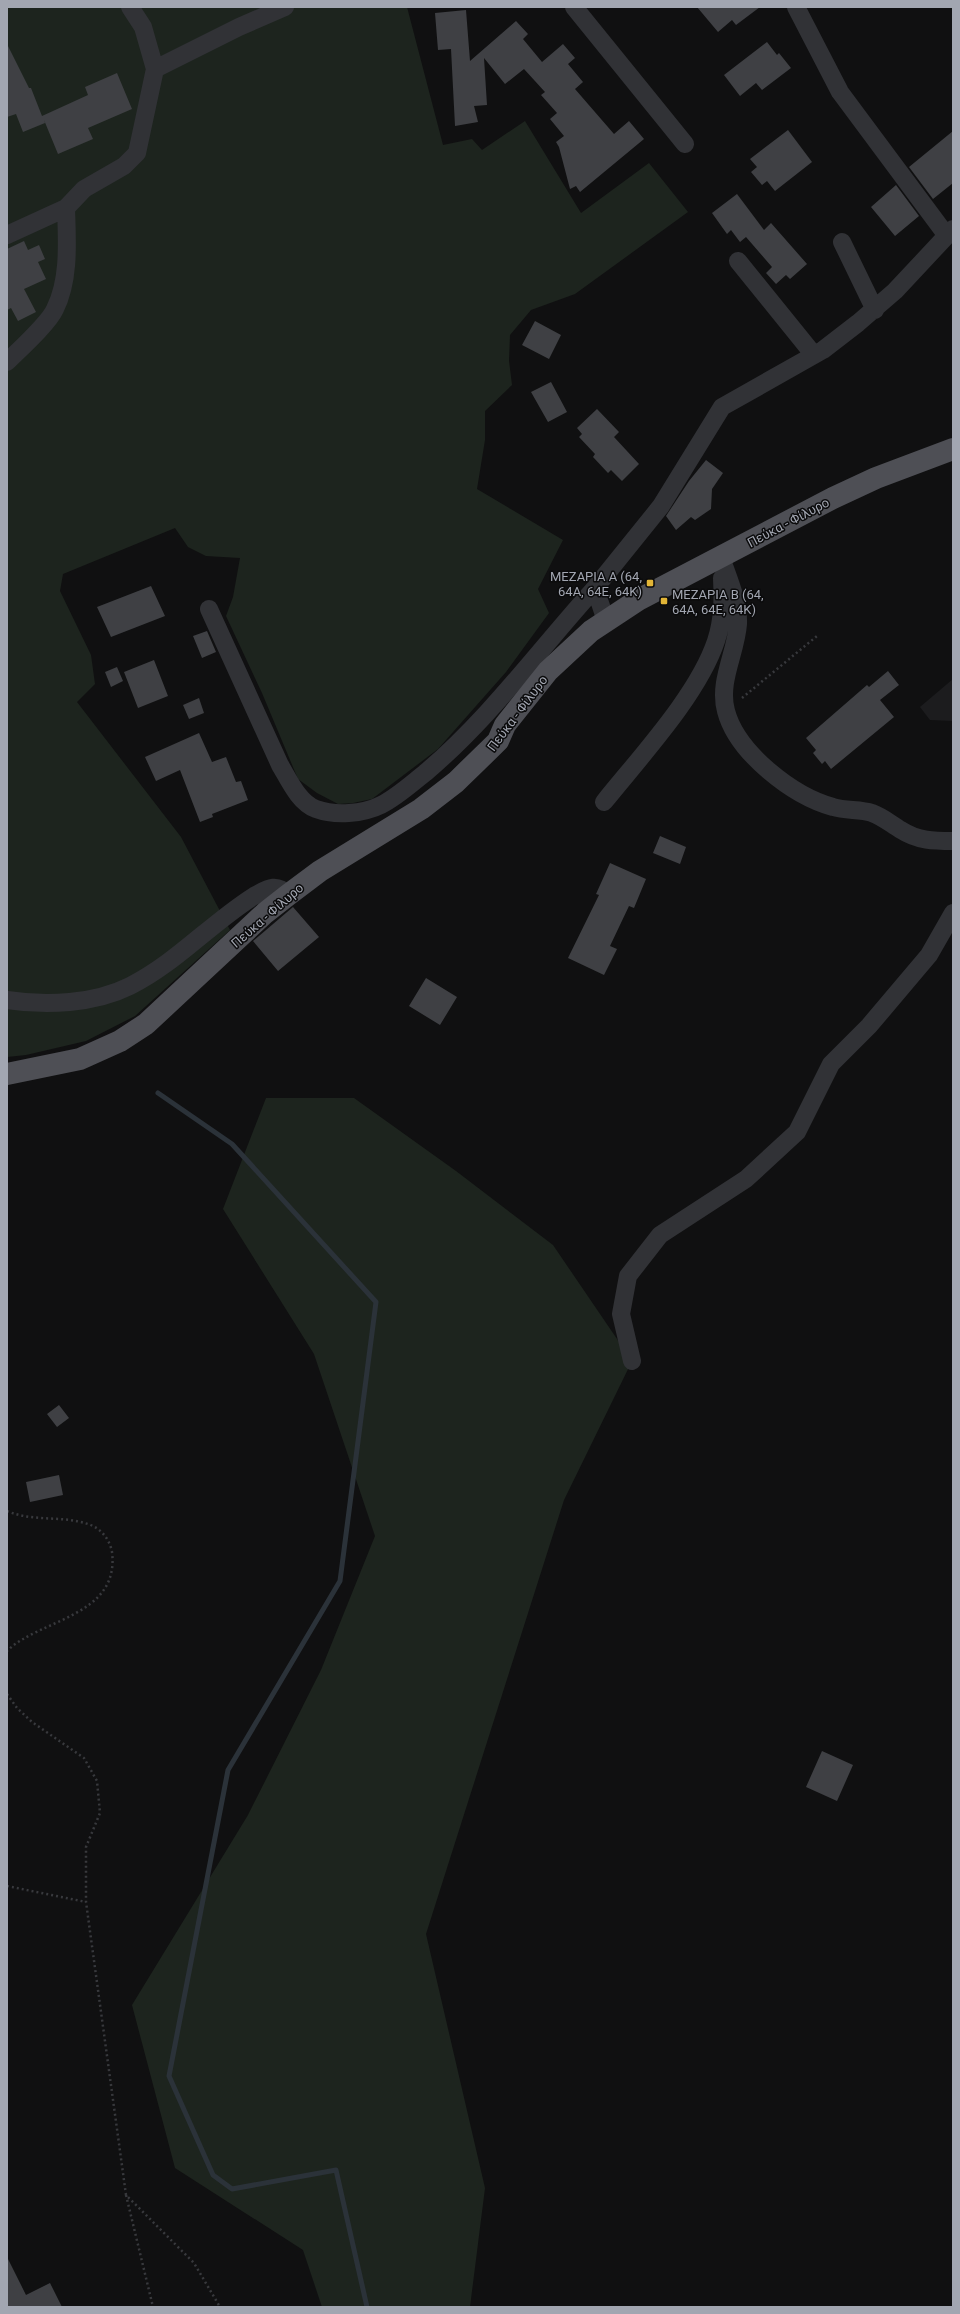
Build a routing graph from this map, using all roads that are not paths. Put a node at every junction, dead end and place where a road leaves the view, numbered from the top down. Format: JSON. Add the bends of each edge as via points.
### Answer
{"nodes":[{"id":1,"x":130,"y":7,"type":"edge"},
{"id":2,"x":285,"y":7,"type":"edge"},
{"id":3,"x":574,"y":7,"type":"edge"},
{"id":4,"x":796,"y":7,"type":"edge"},
{"id":5,"x":155,"y":69,"type":"junction"},
{"id":6,"x":685,"y":144,"type":"dead end"},
{"id":7,"x":66,"y":208,"type":"junction"},
{"id":8,"x":950,"y":232,"type":"edge"},
{"id":9,"x":7,"y":235,"type":"edge"},
{"id":10,"x":842,"y":242,"type":"dead end"},
{"id":11,"x":738,"y":262,"type":"dead end"},
{"id":12,"x":875,"y":310,"type":"junction"},
{"id":13,"x":814,"y":355,"type":"junction"},
{"id":14,"x":7,"y":362,"type":"edge"},
{"id":15,"x":953,"y":449,"type":"edge"},
{"id":16,"x":721,"y":557,"type":"junction"},
{"id":17,"x":595,"y":588,"type":"junction"},
{"id":18,"x":209,"y":609,"type":"dead end"},
{"id":19,"x":606,"y":621,"type":"junction"},
{"id":20,"x":604,"y":802,"type":"dead end"},
{"id":21,"x":953,"y":841,"type":"edge"},
{"id":22,"x":288,"y":895,"type":"junction"},
{"id":23,"x":953,"y":913,"type":"edge"},
{"id":24,"x":7,"y":1000,"type":"edge"},
{"id":25,"x":7,"y":1074,"type":"edge"},
{"id":26,"x":632,"y":1362,"type":"dead end"}],
"edges":[{"from":1,"to":5,"type":"street","via":[[143,27]]},
{"from":2,"to":5,"type":"street"},
{"from":3,"to":6,"type":"street"},
{"from":4,"to":8,"type":"street","via":[[840,92]]},
{"from":5,"to":7,"type":"street","via":[[137,153],[124,166],[84,190]]},
{"from":7,"to":9,"type":"street"},
{"from":7,"to":14,"type":"street","via":[[67,245],[64,281],[55,310]]},
{"from":8,"to":12,"type":"street"},
{"from":10,"to":12,"type":"street"},
{"from":11,"to":13,"type":"street"},
{"from":12,"to":13,"type":"street"},
{"from":13,"to":17,"type":"street","via":[[722,407],[661,506]]},
{"from":15,"to":16,"type":"main road","name":"Πεύκα - Φίλυρο","via":[[876,478]]},
{"from":16,"to":19,"type":"main road","name":"Πεύκα - Φίλυρο","via":[[638,600]]},
{"from":16,"to":20,"type":"street","via":[[723,604],[716,642],[707,662],[664,727]]},
{"from":16,"to":21,"type":"street","via":[[734,595],[738,624],[725,684],[726,710],[735,731],[759,761],[770,772],[798,790],[832,807],[871,812],[918,839]]},
{"from":17,"to":18,"type":"street","via":[[454,748],[407,788],[380,806],[333,814],[314,809],[294,789],[280,765]]},
{"from":17,"to":19,"type":"street"},
{"from":19,"to":22,"type":"main road","name":"Πεύκα - Φίλυρο","via":[[576,642],[548,671],[505,725],[498,741],[456,782],[421,809],[320,871]]},
{"from":22,"to":24,"type":"street","via":[[280,888],[273,887],[254,896],[148,975],[121,990],[101,996],[45,1003]]},
{"from":22,"to":25,"type":"main road","name":"Πεύκα - Φίλυρο","via":[[265,913],[164,1009],[133,1033],[80,1059]]},
{"from":23,"to":26,"type":"street","via":[[929,955],[869,1026],[831,1064],[797,1132],[746,1180],[660,1235],[628,1276],[620,1314]]}]}
